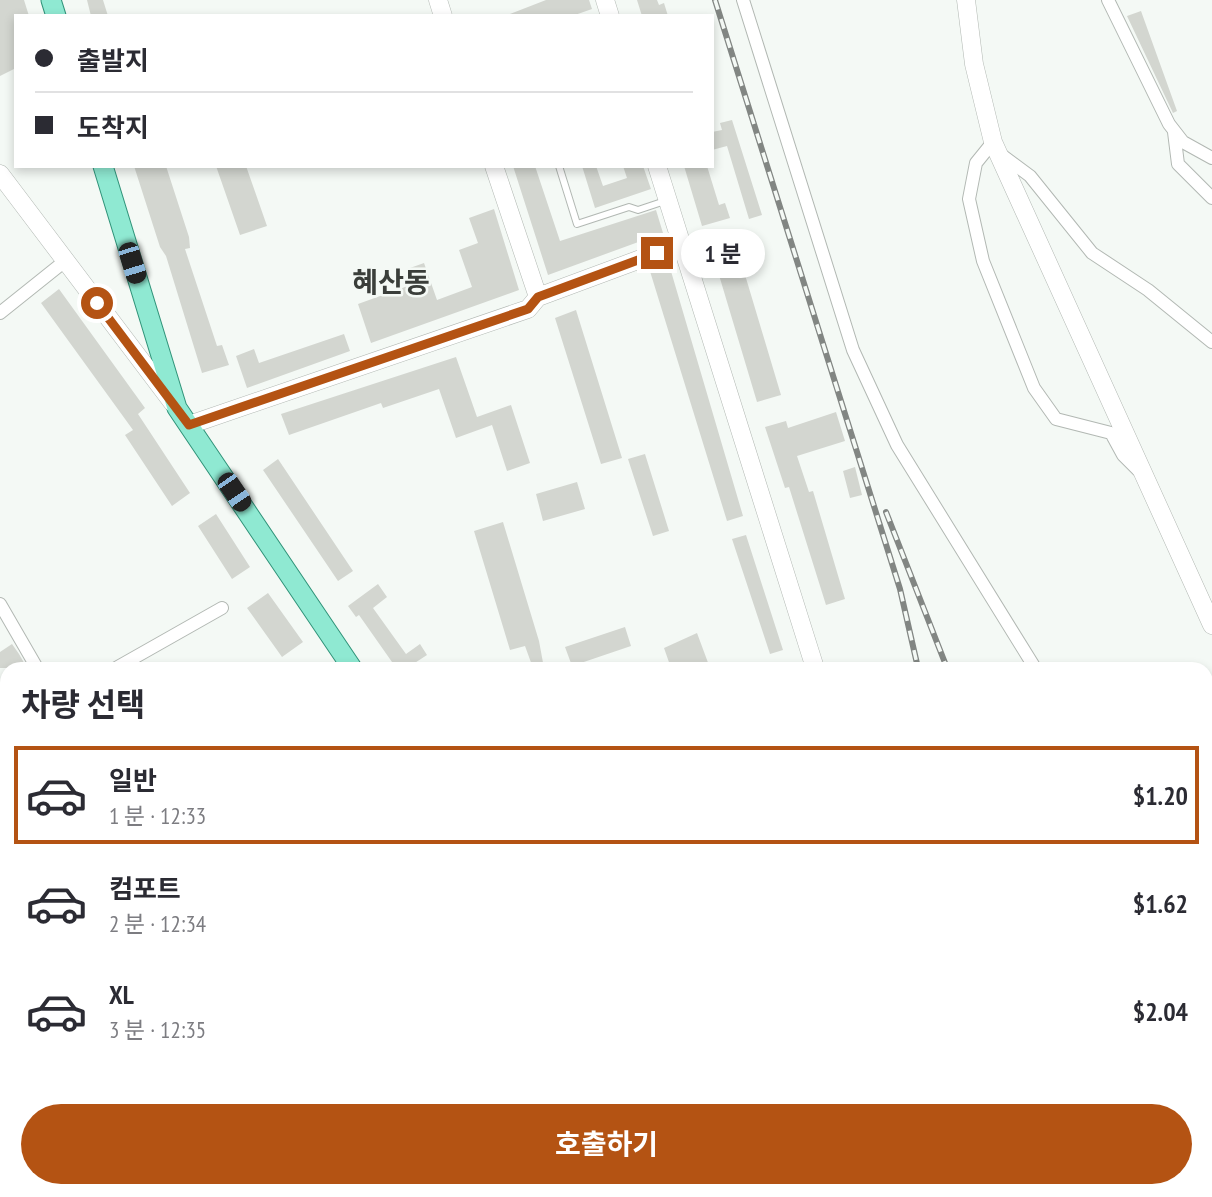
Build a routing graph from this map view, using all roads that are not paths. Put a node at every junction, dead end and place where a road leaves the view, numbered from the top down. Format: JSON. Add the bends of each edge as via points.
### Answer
{"nodes":[{"id":1,"x":743,"y":0,"type":"edge"},
{"id":2,"x":965,"y":0,"type":"edge"},
{"id":3,"x":1108,"y":0,"type":"edge"},
{"id":4,"x":1174,"y":130,"type":"junction"},
{"id":5,"x":996,"y":147,"type":"junction"},
{"id":6,"x":1212,"y":158,"type":"edge"},
{"id":7,"x":104,"y":168,"type":"edge"},
{"id":8,"x":495,"y":168,"type":"edge"},
{"id":9,"x":560,"y":168,"type":"edge"},
{"id":10,"x":658,"y":168,"type":"edge"},
{"id":11,"x":0,"y":174,"type":"edge"},
{"id":12,"x":1212,"y":198,"type":"edge"},
{"id":13,"x":667,"y":201,"type":"junction"},
{"id":14,"x":681,"y":244,"type":"junction"},
{"id":15,"x":65,"y":261,"type":"junction"},
{"id":16,"x":538,"y":297,"type":"junction"},
{"id":17,"x":0,"y":313,"type":"edge"},
{"id":18,"x":1212,"y":342,"type":"edge"},
{"id":19,"x":177,"y":408,"type":"junction"},
{"id":20,"x":189,"y":425,"type":"junction"},
{"id":21,"x":1148,"y":481,"type":"junction"},
{"id":22,"x":0,"y":604,"type":"edge"},
{"id":23,"x":222,"y":608,"type":"dead end"},
{"id":24,"x":1212,"y":625,"type":"edge"},
{"id":25,"x":34,"y":662,"type":"edge"},
{"id":26,"x":127,"y":662,"type":"edge"},
{"id":27,"x":348,"y":662,"type":"edge"},
{"id":28,"x":813,"y":662,"type":"edge"},
{"id":29,"x":1031,"y":662,"type":"edge"}],
"edges":[{"from":1,"to":29,"type":"street","via":[[853,350],[897,445]]},
{"from":2,"to":5,"type":"main road","via":[[974,64]]},
{"from":3,"to":4,"type":"street"},
{"from":4,"to":6,"type":"street","via":[[1183,142]]},
{"from":4,"to":12,"type":"street","via":[[1178,164]]},
{"from":5,"to":18,"type":"street","via":[[1030,176],[1092,253],[1148,290]]},
{"from":5,"to":21,"type":"main road"},
{"from":5,"to":21,"type":"street","via":[[976,163],[969,199],[983,261],[1034,388],[1056,419],[1111,433],[1123,455]]},
{"from":7,"to":19,"type":"main road"},
{"from":8,"to":16,"type":"main road"},
{"from":9,"to":13,"type":"lane","via":[[577,224],[629,207],[638,210]]},
{"from":10,"to":13,"type":"main road"},
{"from":11,"to":15,"type":"main road"},
{"from":13,"to":14,"type":"main road"},
{"from":14,"to":16,"type":"main road"},
{"from":14,"to":28,"type":"main road"},
{"from":15,"to":17,"type":"street"},
{"from":15,"to":19,"type":"main road"},
{"from":16,"to":20,"type":"main road","via":[[528,309]]},
{"from":19,"to":20,"type":"main road"},
{"from":20,"to":27,"type":"main road"},
{"from":21,"to":24,"type":"main road"},
{"from":22,"to":25,"type":"street"},
{"from":23,"to":26,"type":"street"}]}
